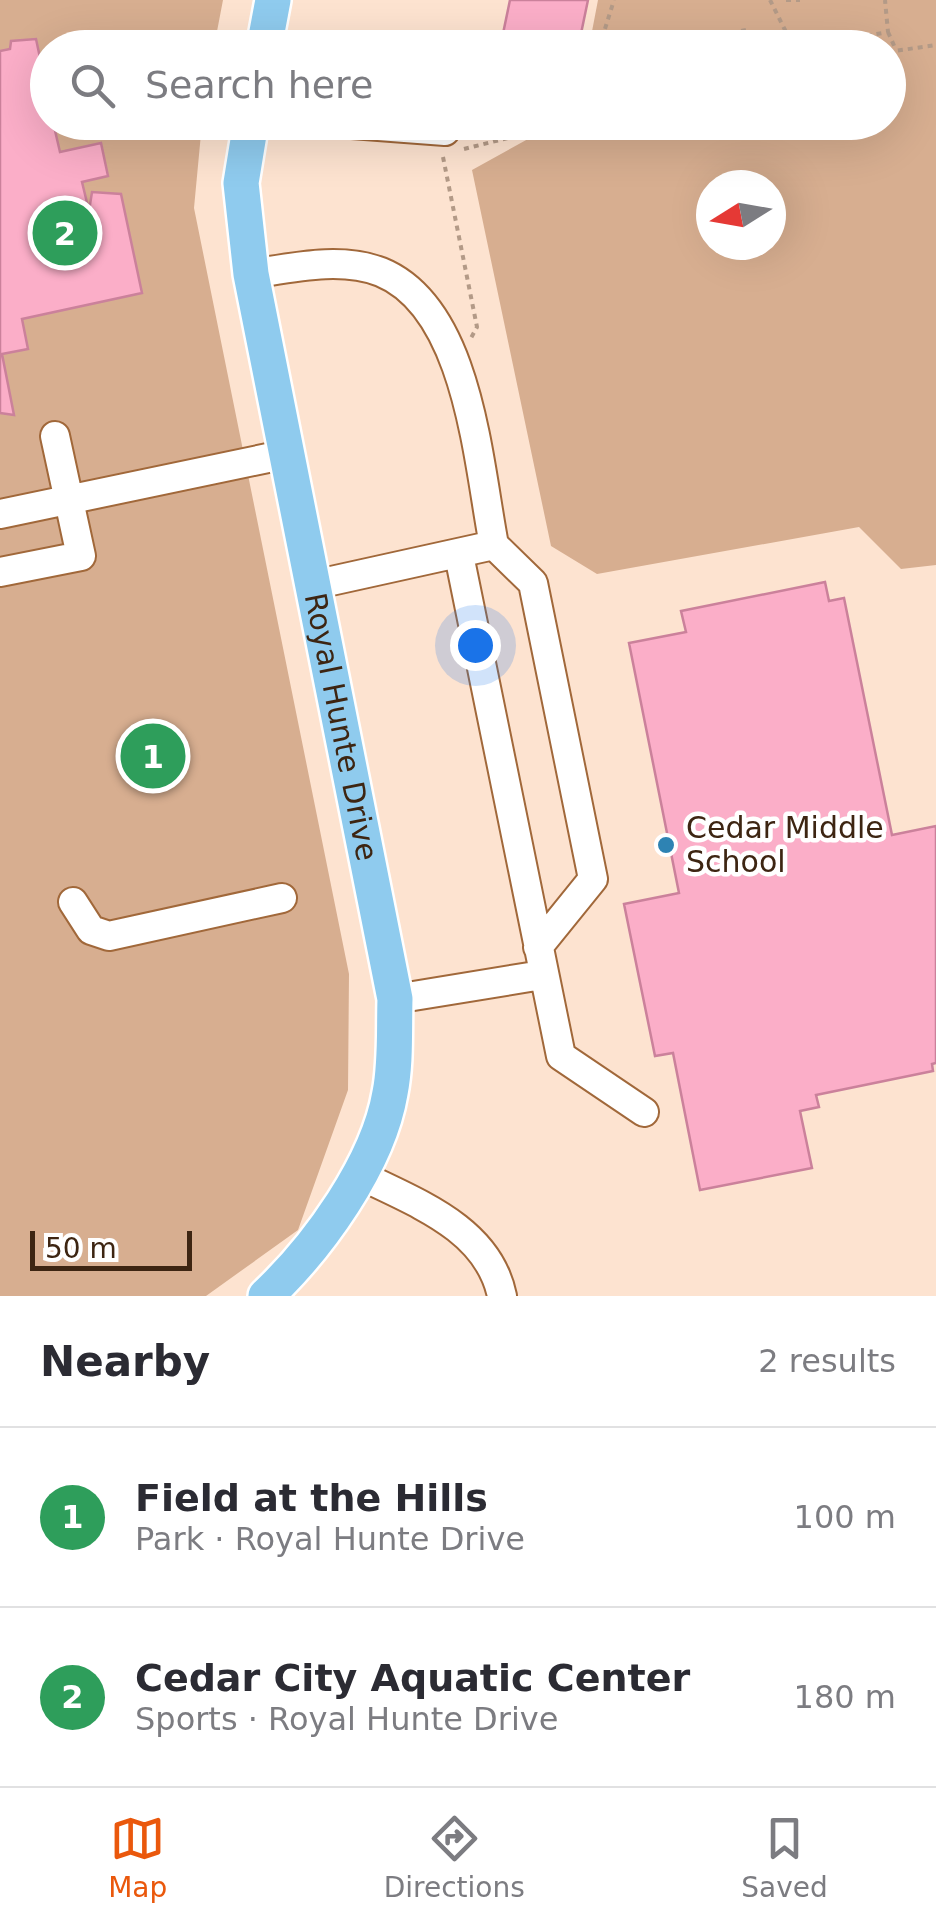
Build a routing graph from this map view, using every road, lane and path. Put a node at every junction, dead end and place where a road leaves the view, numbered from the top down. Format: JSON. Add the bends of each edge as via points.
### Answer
{"nodes":[{"id":1,"x":273,"y":0,"type":"edge"},
{"id":2,"x":614,"y":0,"type":"edge"},
{"id":3,"x":770,"y":0,"type":"edge"},
{"id":4,"x":786,"y":0,"type":"edge"},
{"id":5,"x":800,"y":0,"type":"edge"},
{"id":6,"x":886,"y":0,"type":"edge"},
{"id":7,"x":267,"y":30,"type":"edge"},
{"id":8,"x":605,"y":30,"type":"edge"},
{"id":9,"x":785,"y":30,"type":"edge"},
{"id":10,"x":888,"y":30,"type":"edge"},
{"id":11,"x":936,"y":45,"type":"edge"},
{"id":12,"x":906,"y":49,"type":"edge"},
{"id":13,"x":248,"y":140,"type":"edge"},
{"id":14,"x":422,"y":140,"type":"edge"},
{"id":15,"x":476,"y":140,"type":"edge"},
{"id":16,"x":449,"y":145,"type":"junction"},
{"id":17,"x":251,"y":274,"type":"junction"},
{"id":18,"x":458,"y":364,"type":"junction"},
{"id":19,"x":55,"y":436,"type":"dead end"},
{"id":20,"x":286,"y":454,"type":"junction"},
{"id":21,"x":70,"y":502,"type":"junction"},
{"id":22,"x":0,"y":514,"type":"edge"},
{"id":23,"x":494,"y":546,"type":"junction"},
{"id":24,"x":459,"y":555,"type":"junction"},
{"id":25,"x":0,"y":572,"type":"edge"},
{"id":26,"x":313,"y":585,"type":"junction"},
{"id":27,"x":282,"y":898,"type":"dead end"},
{"id":28,"x":72,"y":902,"type":"dead end"},
{"id":29,"x":538,"y":946,"type":"junction"},
{"id":30,"x":542,"y":975,"type":"junction"},
{"id":31,"x":396,"y":999,"type":"junction"},
{"id":32,"x":644,"y":1112,"type":"dead end"},
{"id":33,"x":360,"y":1175,"type":"junction"},
{"id":34,"x":266,"y":1296,"type":"edge"},
{"id":35,"x":502,"y":1296,"type":"edge"}],
"edges":[{"from":1,"to":7,"type":"main road"},
{"from":2,"to":8,"type":"path"},
{"from":3,"to":9,"type":"path"},
{"from":4,"to":5,"type":"path"},
{"from":6,"to":10,"type":"path"},
{"from":11,"to":12,"type":"path"},
{"from":13,"to":17,"type":"main road","name":"Royal Hunte Drive","via":[[241,182]]},
{"from":14,"to":16,"type":"street"},
{"from":15,"to":16,"type":"path"},
{"from":16,"to":18,"type":"path","via":[[477,327]]},
{"from":17,"to":18,"type":"street","via":[[322,263],[381,272],[432,312]]},
{"from":17,"to":20,"type":"main road","name":"Royal Hunte Drive"},
{"from":18,"to":23,"type":"street"},
{"from":19,"to":21,"type":"street"},
{"from":20,"to":21,"type":"street"},
{"from":20,"to":26,"type":"main road","name":"Royal Hunte Drive"},
{"from":21,"to":22,"type":"street"},
{"from":21,"to":25,"type":"street","via":[[81,556]]},
{"from":23,"to":24,"type":"street"},
{"from":23,"to":29,"type":"street","via":[[532,583],[593,879]]},
{"from":24,"to":26,"type":"street"},
{"from":24,"to":29,"type":"street"},
{"from":26,"to":31,"type":"main road","name":"Royal Hunte Drive"},
{"from":27,"to":28,"type":"street","via":[[109,936],[91,930]]},
{"from":29,"to":30,"type":"street"},
{"from":30,"to":31,"type":"street"},
{"from":30,"to":32,"type":"street","via":[[560,1056]]},
{"from":31,"to":33,"type":"main road","name":"Royal Hunte Drive","via":[[390,1094]]},
{"from":33,"to":34,"type":"main road","name":"Royal Hunte Drive","via":[[298,1266]]},
{"from":33,"to":35,"type":"street","via":[[458,1224],[498,1278]]}]}
